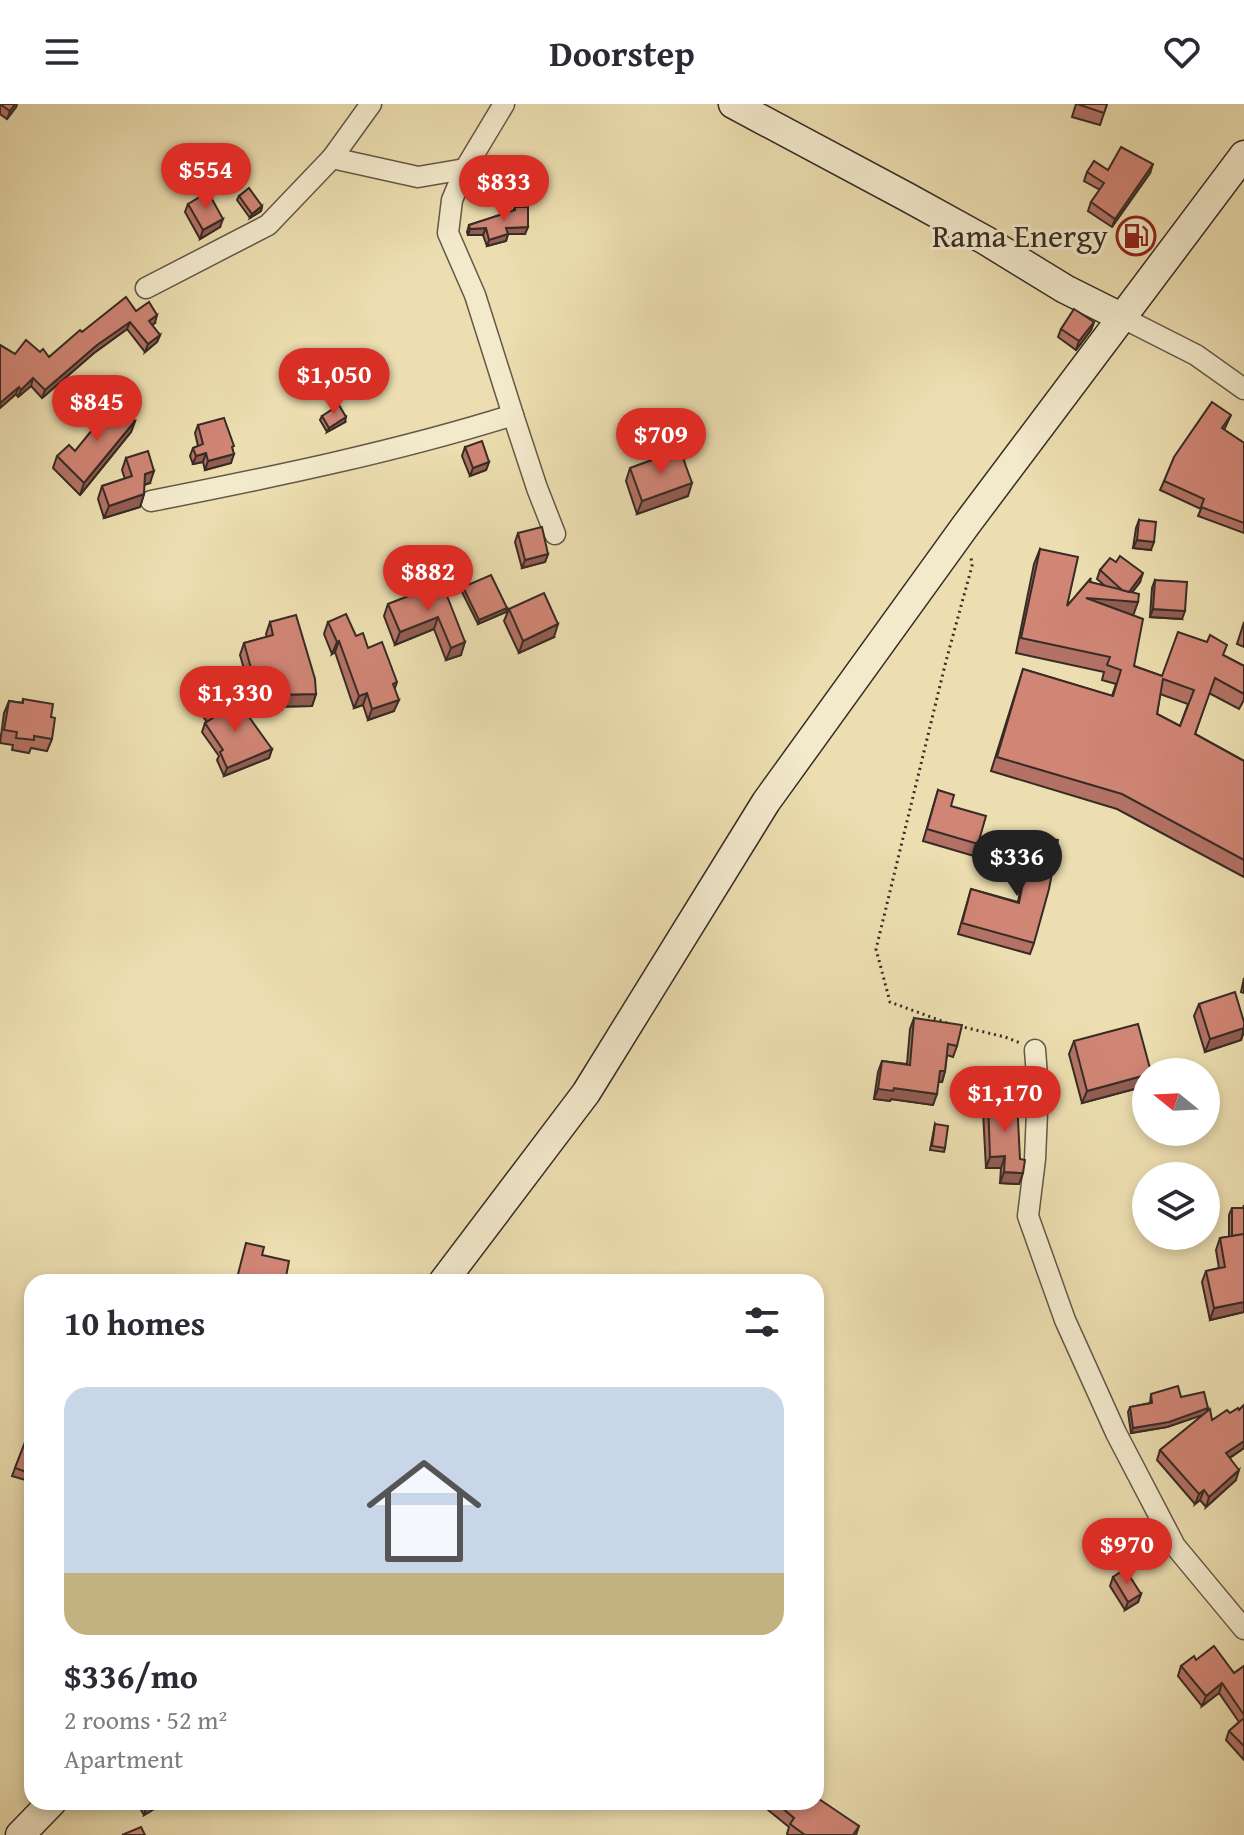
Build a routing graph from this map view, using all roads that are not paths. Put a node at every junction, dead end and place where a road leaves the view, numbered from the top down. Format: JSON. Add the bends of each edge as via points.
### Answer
{"nodes":[{"id":1,"x":371,"y":104,"type":"edge"},
{"id":2,"x":504,"y":104,"type":"edge"},
{"id":3,"x":733,"y":104,"type":"edge"},
{"id":4,"x":1244,"y":155,"type":"edge"},
{"id":5,"x":332,"y":158,"type":"junction"},
{"id":6,"x":465,"y":169,"type":"junction"},
{"id":7,"x":146,"y":288,"type":"dead end"},
{"id":8,"x":1123,"y":318,"type":"junction"},
{"id":9,"x":1244,"y":389,"type":"edge"},
{"id":10,"x":513,"y":415,"type":"junction"},
{"id":11,"x":151,"y":501,"type":"dead end"},
{"id":12,"x":555,"y":534,"type":"dead end"},
{"id":13,"x":1035,"y":1050,"type":"road end"},
{"id":14,"x":449,"y":1274,"type":"edge"},
{"id":15,"x":1244,"y":1629,"type":"edge"},
{"id":16,"x":44,"y":1810,"type":"edge"},
{"id":17,"x":20,"y":1835,"type":"edge"}],
"edges":[{"from":1,"to":5,"type":"street"},
{"from":2,"to":6,"type":"street"},
{"from":3,"to":8,"type":"street"},
{"from":4,"to":8,"type":"street"},
{"from":5,"to":6,"type":"street","via":[[418,177]]},
{"from":5,"to":7,"type":"street","via":[[268,225]]},
{"from":6,"to":10,"type":"street","via":[[452,200],[448,233],[475,295]]},
{"from":8,"to":9,"type":"street","via":[[1196,355]]},
{"from":8,"to":14,"type":"street","via":[[766,802],[586,1093]]},
{"from":10,"to":11,"type":"street","via":[[366,455]]},
{"from":10,"to":12,"type":"street"},
{"from":13,"to":15,"type":"street","via":[[1038,1089],[1028,1216],[1059,1305],[1116,1433],[1175,1546]]},
{"from":16,"to":17,"type":"street"}]}
